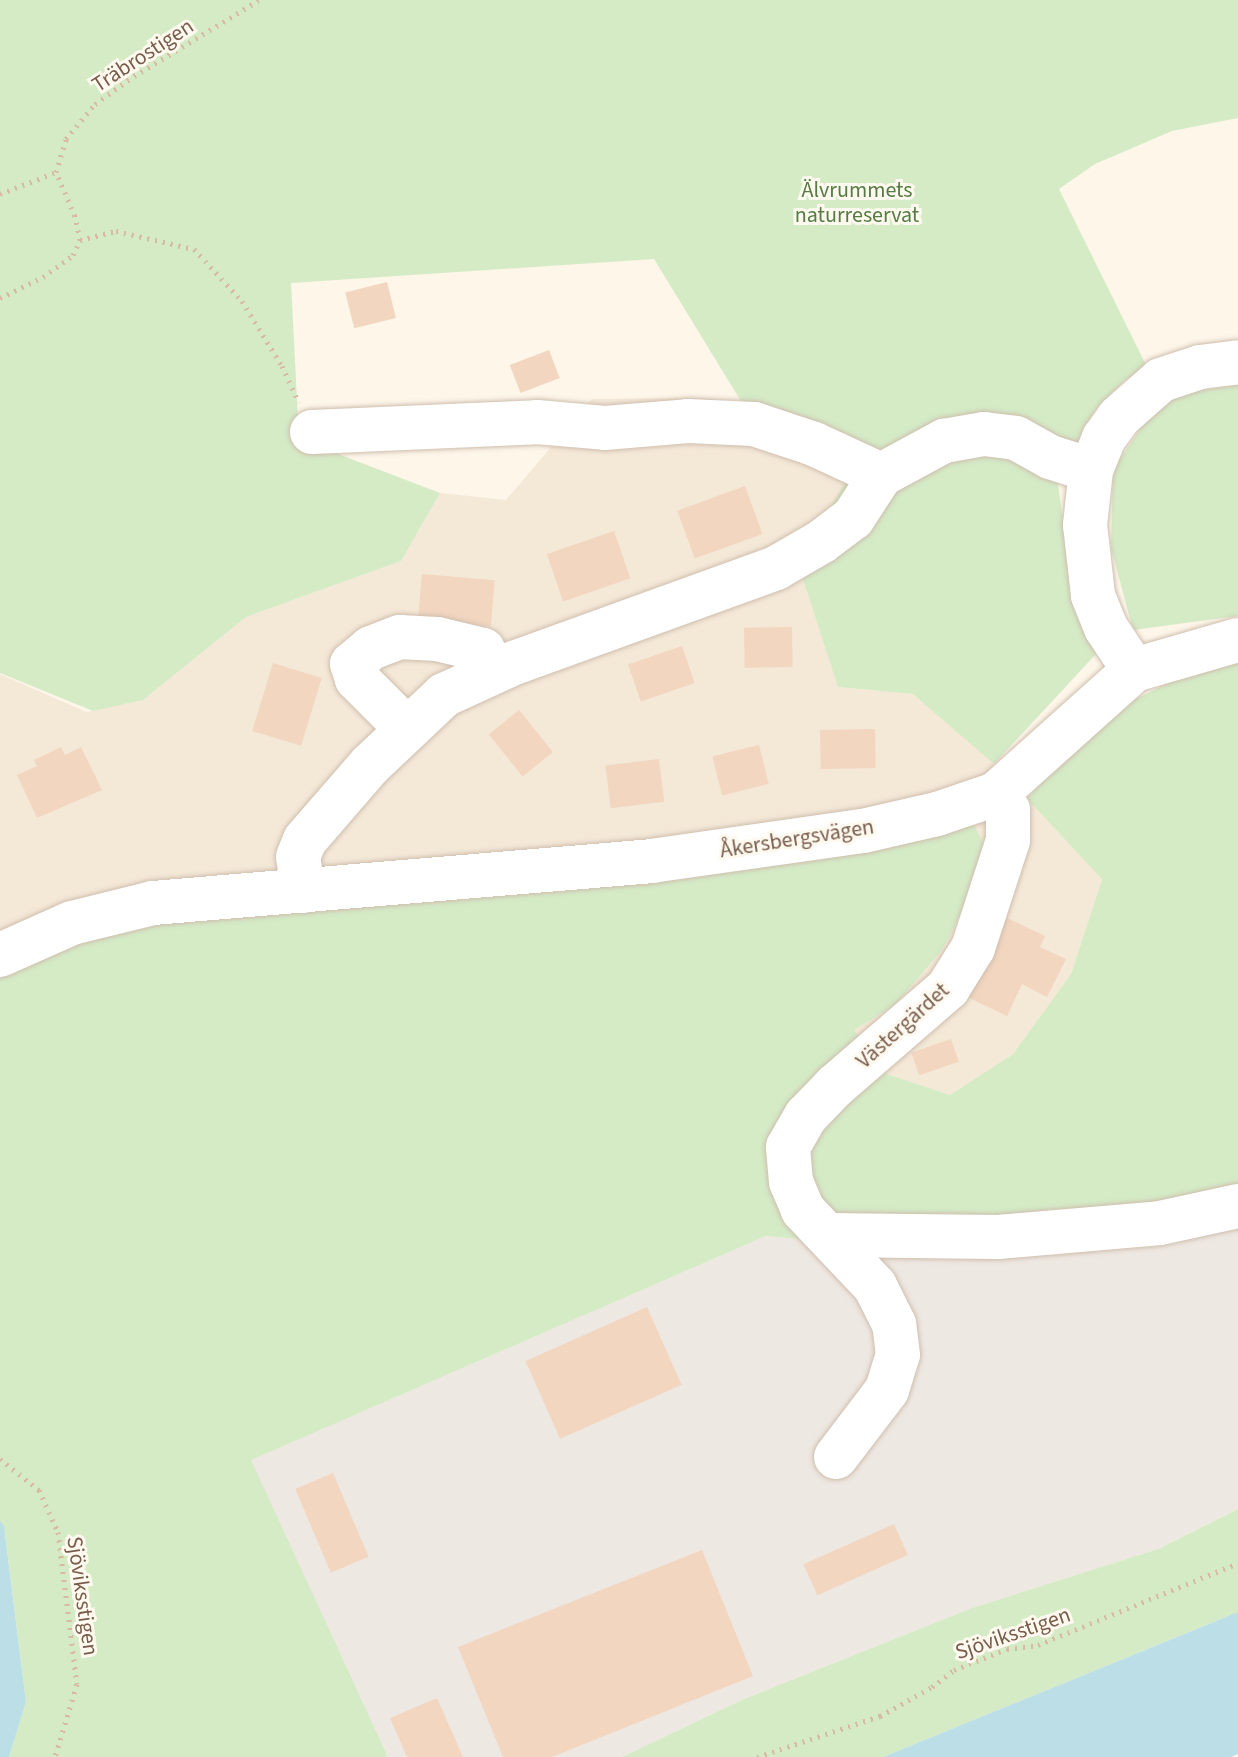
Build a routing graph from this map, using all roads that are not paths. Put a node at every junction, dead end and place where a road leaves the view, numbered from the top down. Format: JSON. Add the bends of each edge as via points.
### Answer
{"nodes":[{"id":1,"x":1238,"y":362,"type":"edge"},
{"id":2,"x":312,"y":432,"type":"road end"},
{"id":3,"x":1091,"y":470,"type":"junction"},
{"id":4,"x":881,"y":475,"type":"junction"},
{"id":5,"x":1238,"y":640,"type":"edge"},
{"id":6,"x":1134,"y":670,"type":"junction"},
{"id":7,"x":493,"y":672,"type":"junction"},
{"id":8,"x":407,"y":729,"type":"junction"},
{"id":9,"x":996,"y":794,"type":"junction"},
{"id":10,"x":303,"y":891,"type":"junction"},
{"id":11,"x":0,"y":955,"type":"edge"},
{"id":12,"x":1238,"y":1206,"type":"edge"},
{"id":13,"x":827,"y":1235,"type":"junction"},
{"id":14,"x":836,"y":1457,"type":"dead end"}],
"edges":[{"from":1,"to":3,"type":"street","via":[[1161,380],[1119,417]]},
{"from":2,"to":4,"type":"street","via":[[537,422],[605,428],[688,421],[754,424]]},
{"from":3,"to":4,"type":"street","via":[[1050,457],[1016,438],[984,434],[944,441]]},
{"from":3,"to":6,"type":"street","via":[[1085,525],[1093,595],[1106,628]]},
{"from":4,"to":7,"type":"street","via":[[853,518],[776,568]]},
{"from":5,"to":6,"type":"street","name":"Åkersbergsvägen"},
{"from":6,"to":9,"type":"street","name":"Åkersbergsvägen"},
{"from":7,"to":8,"type":"street","via":[[444,695]]},
{"from":7,"to":8,"type":"street","via":[[483,650],[437,639],[400,637],[371,648],[352,664],[357,679]]},
{"from":8,"to":10,"type":"street","via":[[305,840],[298,857]]},
{"from":9,"to":10,"type":"street","name":"Åkersbergsvägen","via":[[863,831],[651,861]]},
{"from":9,"to":13,"type":"street","name":"Västergärdet","via":[[1008,810],[1008,840],[973,948],[948,988],[835,1086],[806,1116],[788,1147],[791,1182],[803,1210]]},
{"from":10,"to":11,"type":"street","name":"Åkersbergsvägen","via":[[153,903],[72,923]]},
{"from":12,"to":13,"type":"street","via":[[1160,1223],[998,1237]]},
{"from":13,"to":14,"type":"street","via":[[875,1286],[894,1324],[898,1355],[887,1390]]}]}
